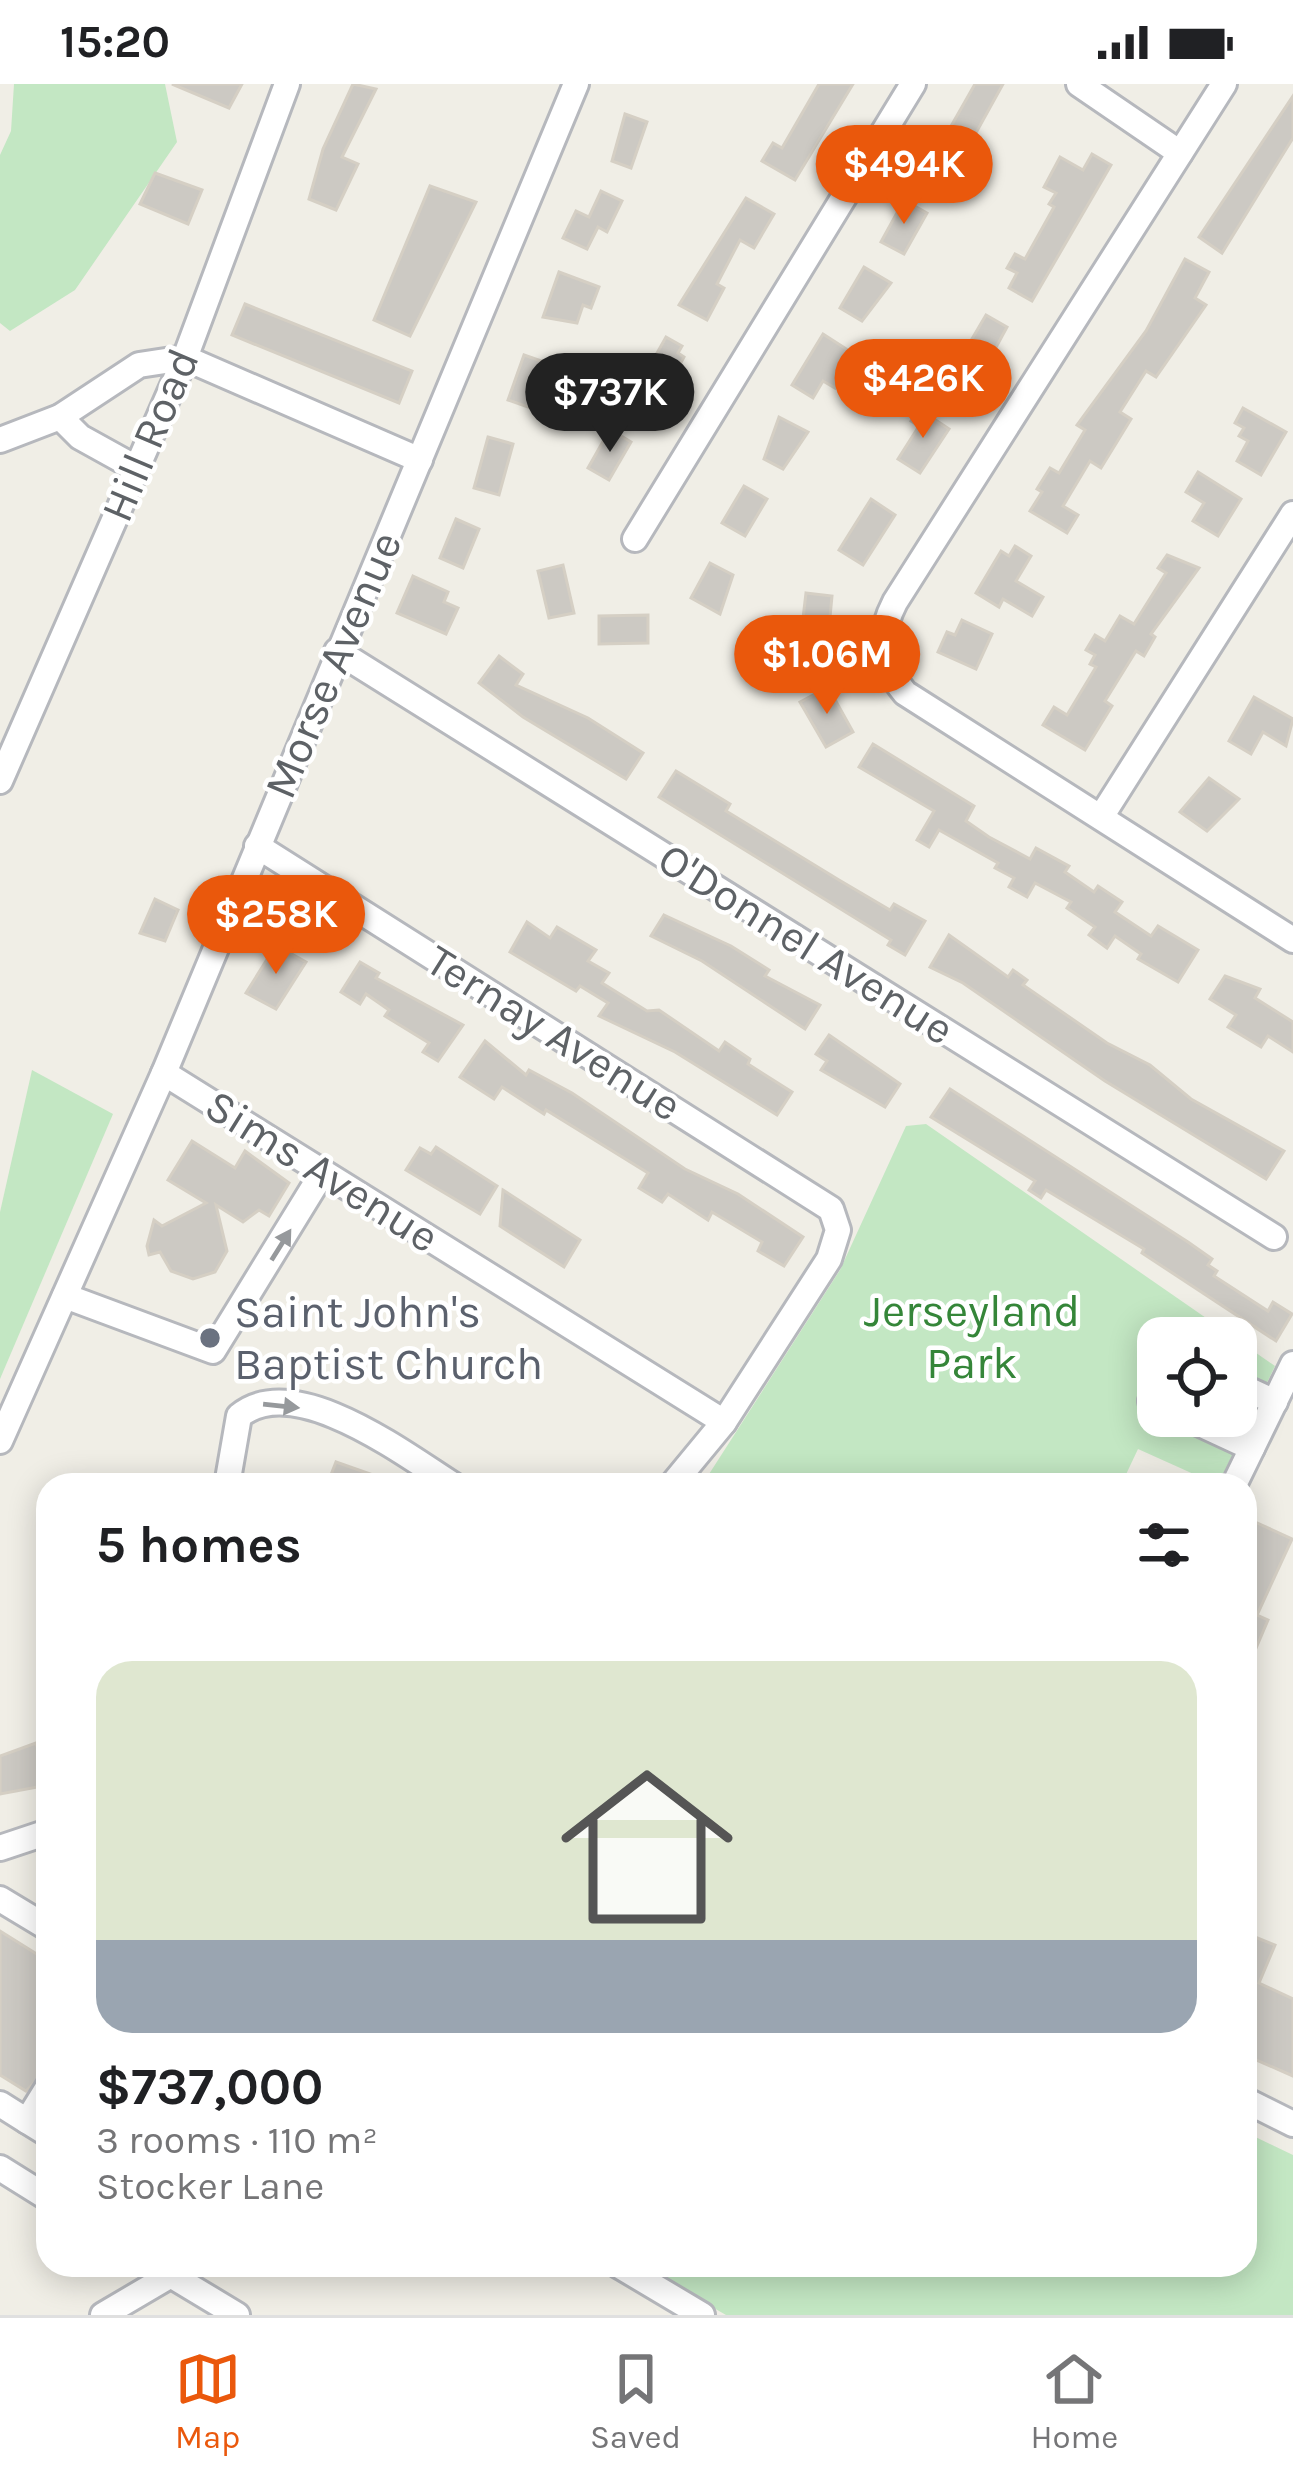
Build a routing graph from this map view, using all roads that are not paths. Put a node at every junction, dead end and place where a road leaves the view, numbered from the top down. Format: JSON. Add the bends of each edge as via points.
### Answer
{"nodes":[{"id":1,"x":287,"y":84,"type":"edge"},
{"id":2,"x":576,"y":84,"type":"edge"},
{"id":3,"x":913,"y":84,"type":"edge"},
{"id":4,"x":1079,"y":84,"type":"edge"},
{"id":5,"x":1224,"y":84,"type":"edge"},
{"id":6,"x":1180,"y":153,"type":"junction"},
{"id":7,"x":185,"y":358,"type":"junction"},
{"id":8,"x":60,"y":417,"type":"junction"},
{"id":9,"x":0,"y":440,"type":"edge"},
{"id":10,"x":420,"y":460,"type":"junction"},
{"id":11,"x":136,"y":468,"type":"junction"},
{"id":12,"x":1293,"y":514,"type":"edge"},
{"id":13,"x":634,"y":539,"type":"dead end"},
{"id":14,"x":337,"y":651,"type":"junction"},
{"id":15,"x":0,"y":782,"type":"edge"},
{"id":16,"x":1101,"y":817,"type":"junction"},
{"id":17,"x":257,"y":846,"type":"junction"},
{"id":18,"x":1293,"y":940,"type":"edge"},
{"id":19,"x":164,"y":1073,"type":"junction"},
{"id":20,"x":323,"y":1172,"type":"junction"},
{"id":21,"x":1274,"y":1237,"type":"dead end"},
{"id":22,"x":65,"y":1296,"type":"junction"},
{"id":23,"x":1293,"y":1364,"type":"edge"},
{"id":24,"x":1257,"y":1394,"type":"edge"},
{"id":25,"x":1274,"y":1402,"type":"junction"},
{"id":26,"x":724,"y":1422,"type":"junction"},
{"id":27,"x":1228,"y":1437,"type":"edge"},
{"id":28,"x":0,"y":1442,"type":"edge"},
{"id":29,"x":1252,"y":1448,"type":"junction"},
{"id":30,"x":229,"y":1473,"type":"edge"},
{"id":31,"x":434,"y":1473,"type":"edge"},
{"id":32,"x":682,"y":1473,"type":"edge"},
{"id":33,"x":1240,"y":1473,"type":"edge"},
{"id":34,"x":36,"y":1836,"type":"edge"},
{"id":35,"x":0,"y":1848,"type":"edge"},
{"id":36,"x":0,"y":1899,"type":"edge"},
{"id":37,"x":36,"y":1921,"type":"edge"},
{"id":38,"x":0,"y":2104,"type":"edge"},
{"id":39,"x":1257,"y":2106,"type":"edge"},
{"id":40,"x":1293,"y":2124,"type":"edge"},
{"id":41,"x":36,"y":2126,"type":"edge"},
{"id":42,"x":0,"y":2168,"type":"edge"},
{"id":43,"x":36,"y":2190,"type":"edge"},
{"id":44,"x":159,"y":2277,"type":"edge"},
{"id":45,"x":182,"y":2277,"type":"edge"},
{"id":46,"x":633,"y":2277,"type":"edge"},
{"id":47,"x":673,"y":2308,"type":"edge"},
{"id":48,"x":104,"y":2315,"type":"edge"},
{"id":49,"x":237,"y":2315,"type":"edge"},
{"id":50,"x":702,"y":2315,"type":"edge"}],
"edges":[{"from":1,"to":7,"type":"street","name":"Hill Road"},
{"from":2,"to":10,"type":"street","name":"Morse Avenue"},
{"from":3,"to":13,"type":"street"},
{"from":4,"to":6,"type":"street"},
{"from":5,"to":6,"type":"street"},
{"from":6,"to":16,"type":"street","via":[[895,602],[882,636],[885,664],[904,692]]},
{"from":7,"to":8,"type":"street","via":[[139,365]]},
{"from":7,"to":10,"type":"street"},
{"from":7,"to":11,"type":"street","name":"Hill Road"},
{"from":8,"to":9,"type":"street"},
{"from":8,"to":11,"type":"street"},
{"from":10,"to":14,"type":"street","name":"Morse Avenue"},
{"from":11,"to":15,"type":"street","name":"Hill Road"},
{"from":12,"to":16,"type":"street"},
{"from":14,"to":17,"type":"street","name":"Morse Avenue"},
{"from":14,"to":21,"type":"street","name":"O'Donnel Avenue"},
{"from":16,"to":18,"type":"street"},
{"from":17,"to":19,"type":"street","name":"Morse Avenue"},
{"from":17,"to":26,"type":"street","name":"Ternay Avenue","via":[[820,1200],[837,1219],[830,1259]]},
{"from":19,"to":20,"type":"street","name":"Sims Avenue"},
{"from":19,"to":22,"type":"street","name":"Morse Avenue"},
{"from":22,"to":20,"type":"street","one_way":true,"via":[[214,1352]]},
{"from":20,"to":26,"type":"street","name":"Sims Avenue"},
{"from":22,"to":28,"type":"street","name":"Morse Avenue"},
{"from":23,"to":25,"type":"street"},
{"from":24,"to":25,"type":"street"},
{"from":25,"to":29,"type":"street"},
{"from":26,"to":32,"type":"street"},
{"from":27,"to":29,"type":"street"},
{"from":29,"to":33,"type":"street"},
{"from":30,"to":31,"type":"street","one_way":true,"via":[[238,1416],[266,1403],[350,1420]]},
{"from":34,"to":35,"type":"street"},
{"from":36,"to":37,"type":"street"},
{"from":38,"to":41,"type":"street"},
{"from":39,"to":40,"type":"street"},
{"from":42,"to":43,"type":"street"},
{"from":44,"to":48,"type":"street"},
{"from":45,"to":49,"type":"street"},
{"from":46,"to":47,"type":"street"},
{"from":47,"to":50,"type":"street"}]}
